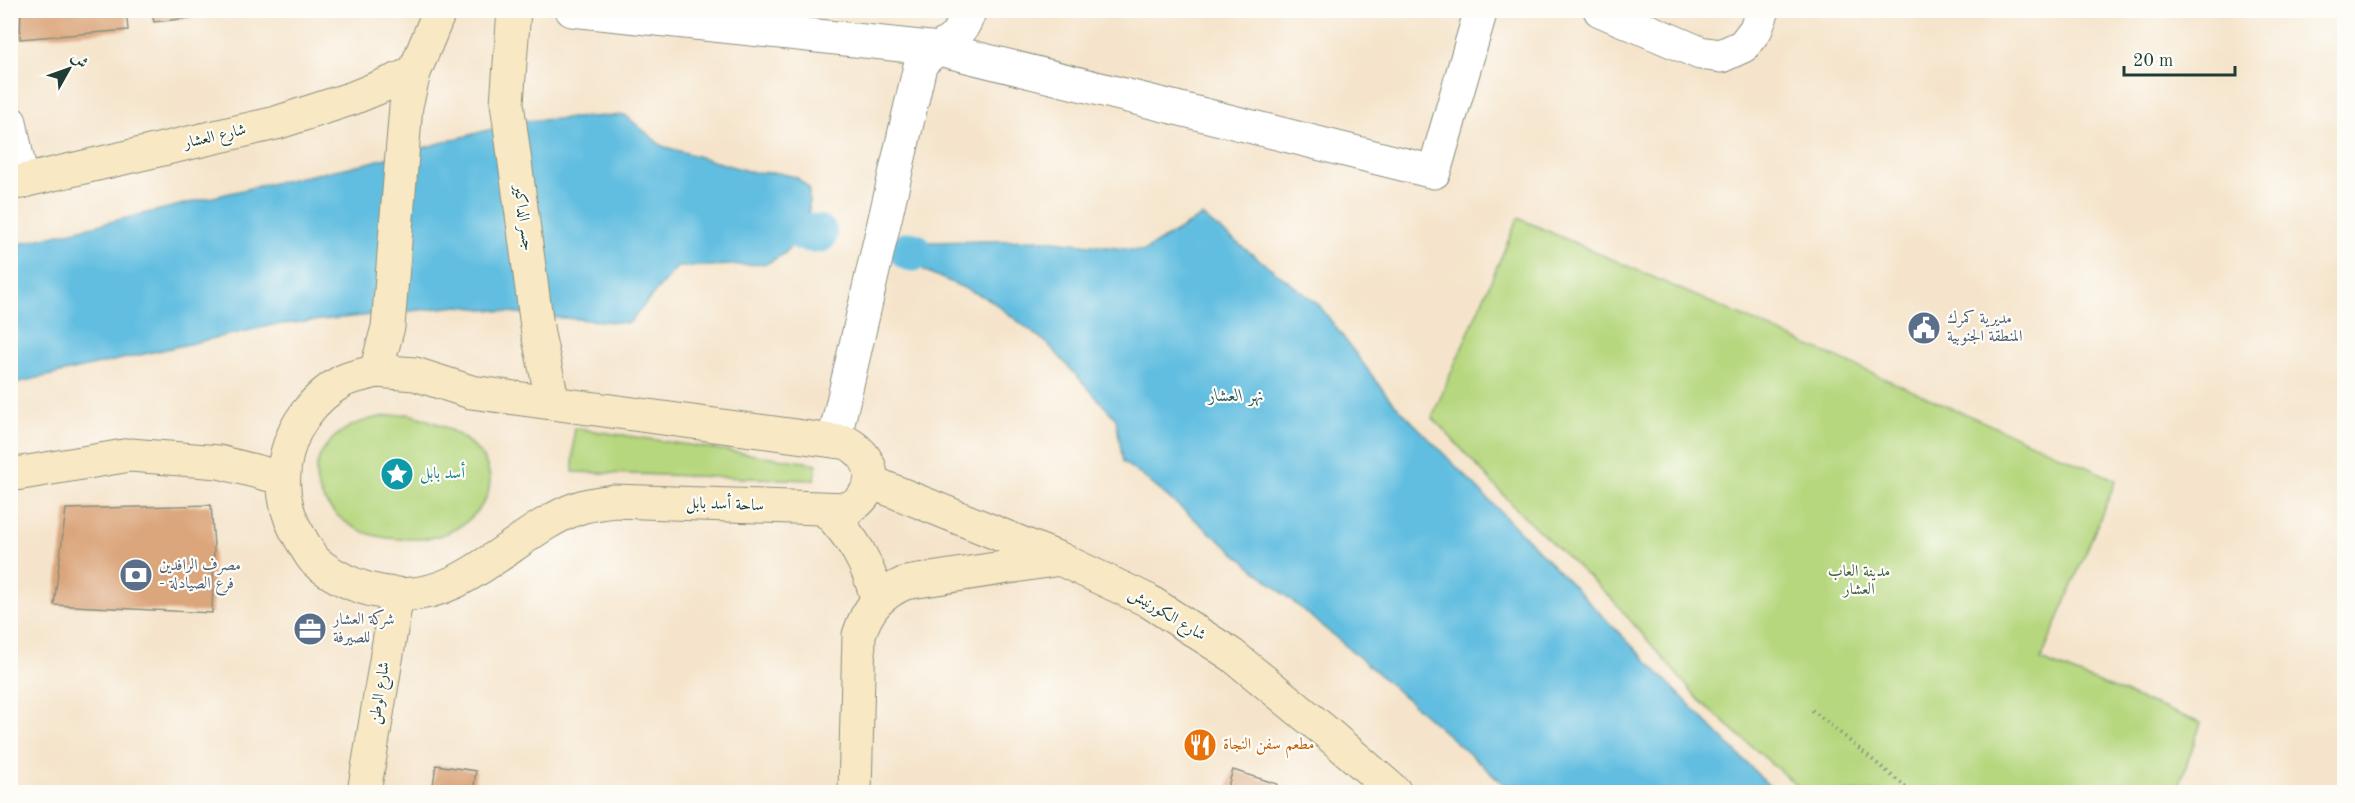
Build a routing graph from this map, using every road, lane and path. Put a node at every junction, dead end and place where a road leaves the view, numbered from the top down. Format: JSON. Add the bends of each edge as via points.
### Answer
{"nodes":[{"id":1,"x":440,"y":10,"type":"edge"},
{"id":2,"x":514,"y":10,"type":"edge"},
{"id":3,"x":572,"y":10,"type":"edge"},
{"id":4,"x":970,"y":10,"type":"edge"},
{"id":5,"x":1481,"y":10,"type":"edge"},
{"id":6,"x":1600,"y":10,"type":"edge"},
{"id":7,"x":1763,"y":10,"type":"edge"},
{"id":8,"x":939,"y":49,"type":"junction"},
{"id":9,"x":414,"y":73,"type":"junction"},
{"id":10,"x":10,"y":122,"type":"edge"},
{"id":11,"x":16,"y":183,"type":"edge"},
{"id":12,"x":376,"y":371,"type":"junction"},
{"id":13,"x":553,"y":403,"type":"junction"},
{"id":14,"x":834,"y":441,"type":"junction"},
{"id":15,"x":10,"y":475,"type":"edge"},
{"id":16,"x":282,"y":478,"type":"junction"},
{"id":17,"x":871,"y":482,"type":"junction"},
{"id":18,"x":825,"y":509,"type":"junction"},
{"id":19,"x":1060,"y":559,"type":"junction"},
{"id":20,"x":397,"y":594,"type":"junction"},
{"id":21,"x":877,"y":599,"type":"junction"},
{"id":22,"x":1812,"y":710,"type":"dead end"},
{"id":23,"x":364,"y":792,"type":"edge"},
{"id":24,"x":855,"y":792,"type":"edge"},
{"id":25,"x":1395,"y":792,"type":"edge"},
{"id":26,"x":1912,"y":792,"type":"edge"}],
"edges":[{"from":1,"to":9,"type":"main road"},
{"from":2,"to":13,"type":"main road","name":"جسر الداكير","via":[[507,103],[538,334]]},
{"from":3,"to":8,"type":"street"},
{"from":4,"to":8,"type":"street","via":[[962,28]]},
{"from":5,"to":8,"type":"street","via":[[1434,172]]},
{"from":6,"to":7,"type":"street","via":[[1700,54],[1721,56],[1743,46]]},
{"from":8,"to":14,"type":"street","via":[[931,52],[920,66]]},
{"from":9,"to":11,"type":"main road","name":"شارع العشار","via":[[276,123]]},
{"from":9,"to":12,"type":"main road","via":[[406,106],[388,327]]},
{"from":10,"to":11,"type":"street"},
{"from":12,"to":13,"type":"main road","name":"ساحة أسد بابل","via":[[415,374],[471,392]]},
{"from":12,"to":16,"type":"main road","name":"ساحة أسد بابل","via":[[342,381],[311,405],[290,439]]},
{"from":13,"to":14,"type":"main road","name":"ساحة أسد بابل"},
{"from":14,"to":17,"type":"main road","name":"ساحة أسد بابل","via":[[860,450],[870,469]]},
{"from":15,"to":16,"type":"main road","via":[[130,455],[219,462]]},
{"from":16,"to":20,"type":"main road","name":"ساحة أسد بابل","via":[[290,522],[315,561],[353,586]]},
{"from":17,"to":18,"type":"main road","name":"ساحة أسد بابل","via":[[859,502],[848,509]]},
{"from":17,"to":19,"type":"main road","name":"شارع الكورنيش"},
{"from":18,"to":20,"type":"main road","name":"ساحة أسد بابل","via":[[614,501],[579,507],[455,581],[427,591]]},
{"from":18,"to":21,"type":"main road","via":[[859,550]]},
{"from":19,"to":21,"type":"main road","via":[[905,583]]},
{"from":19,"to":25,"type":"main road","name":"شارع الكورنيش","via":[[1147,600],[1232,655]]},
{"from":20,"to":23,"type":"main road","name":"شارع الوطن"},
{"from":21,"to":24,"type":"main road","via":[[859,635]]},
{"from":22,"to":26,"type":"path"}]}
